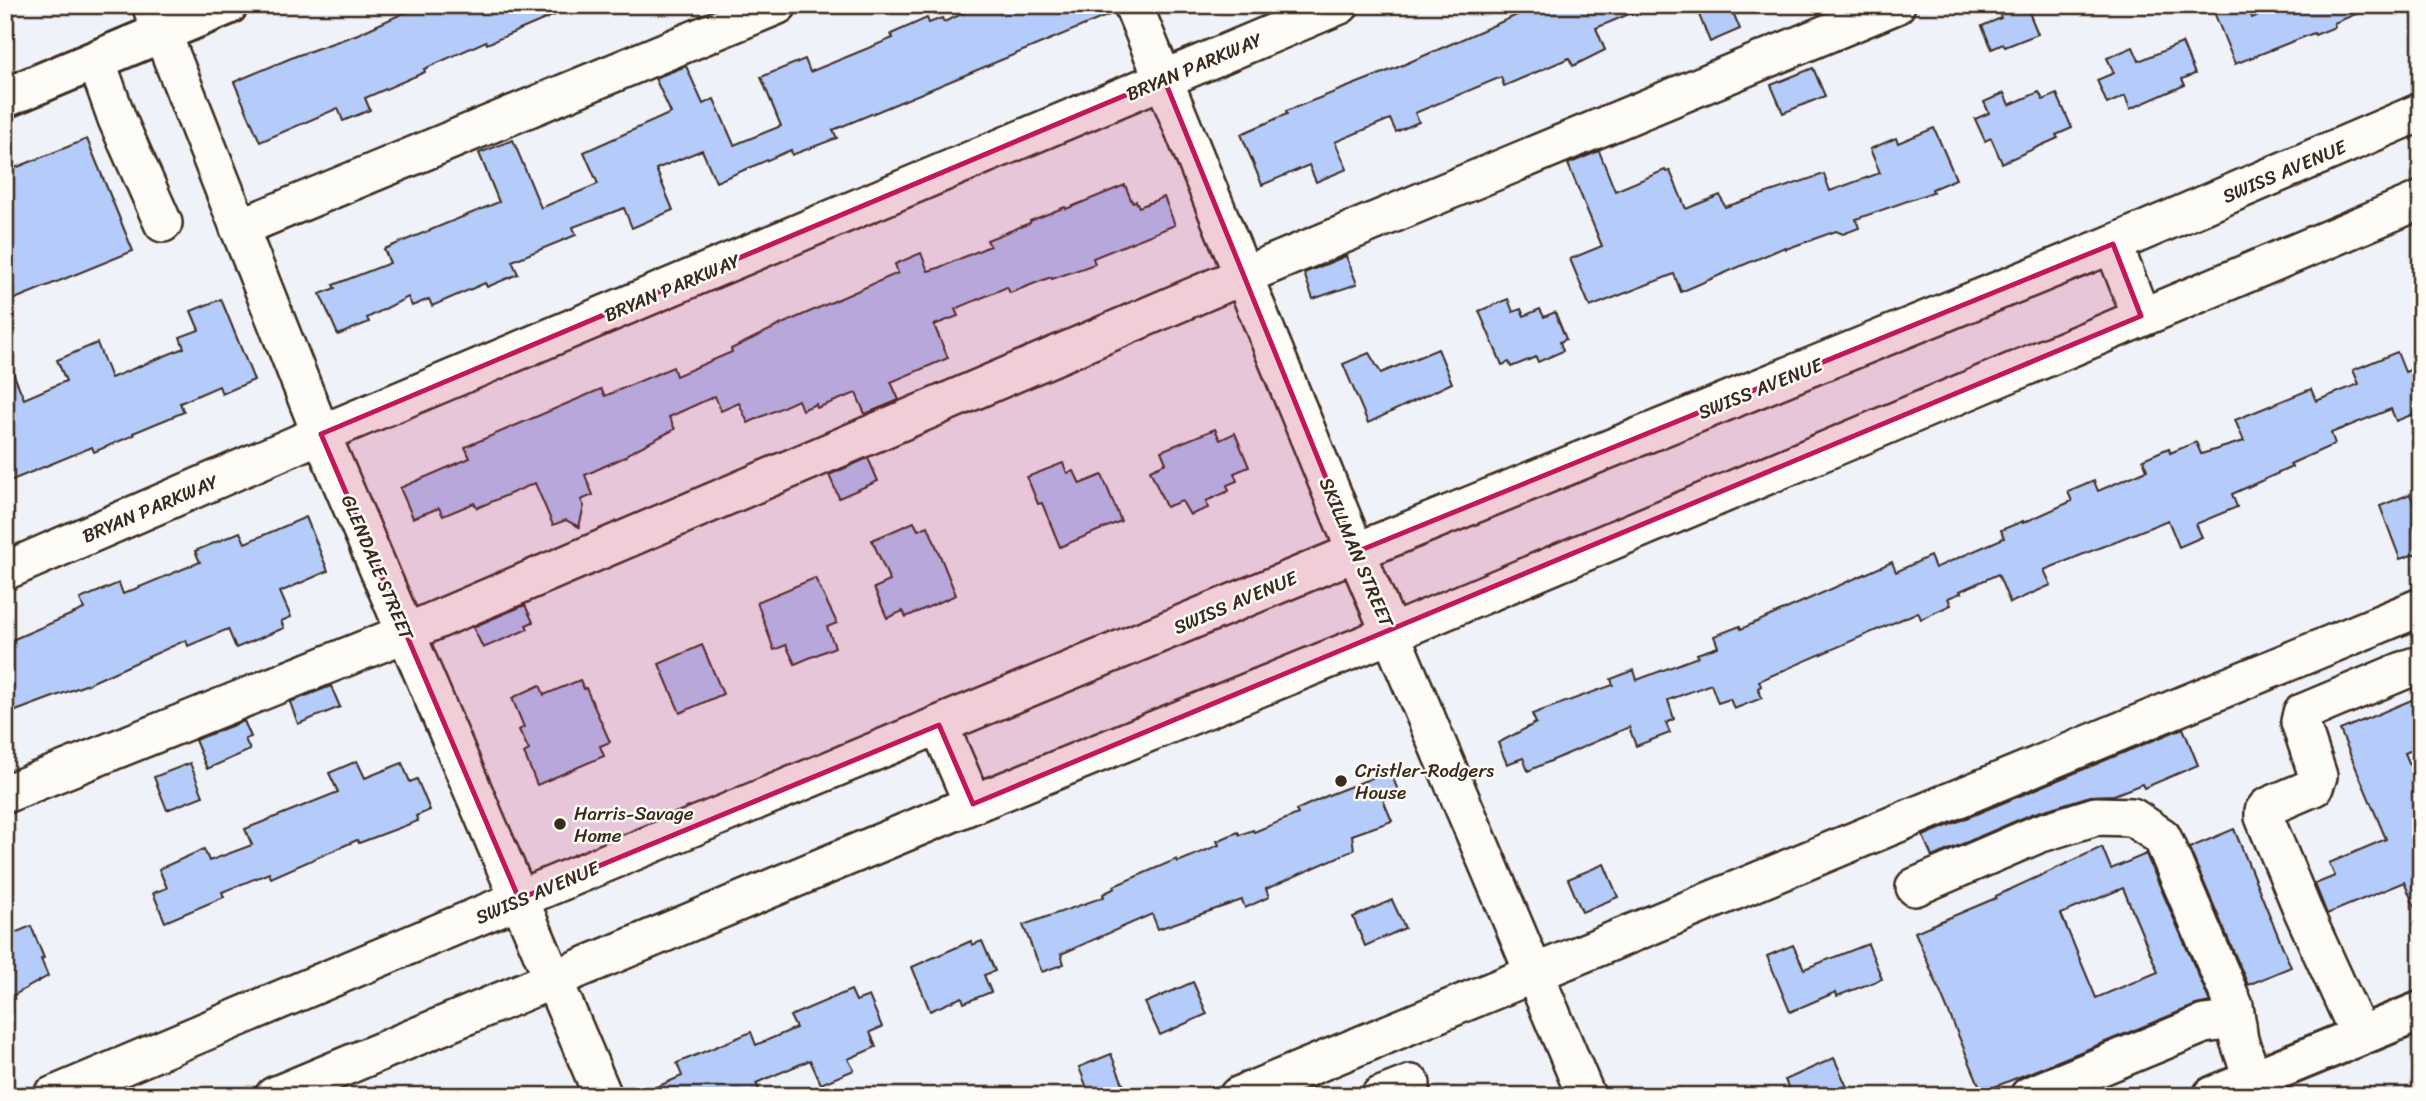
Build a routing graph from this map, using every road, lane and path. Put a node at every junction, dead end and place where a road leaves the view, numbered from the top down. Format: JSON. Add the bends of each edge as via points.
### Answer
{"nodes":[{"id":1,"x":228,"y":5,"type":"edge"},
{"id":2,"x":778,"y":5,"type":"edge"},
{"id":3,"x":1133,"y":5,"type":"edge"},
{"id":4,"x":1340,"y":5,"type":"edge"},
{"id":5,"x":1896,"y":5,"type":"edge"},
{"id":6,"x":157,"y":19,"type":"edge"},
{"id":7,"x":96,"y":60,"type":"junction"},
{"id":8,"x":1164,"y":79,"type":"junction"},
{"id":9,"x":5,"y":97,"type":"edge"},
{"id":10,"x":2421,"y":112,"type":"edge"},
{"id":11,"x":2421,"y":200,"type":"edge"},
{"id":12,"x":163,"y":223,"type":"dead end"},
{"id":13,"x":239,"y":228,"type":"junction"},
{"id":14,"x":2113,"y":244,"type":"junction"},
{"id":15,"x":1244,"y":276,"type":"junction"},
{"id":16,"x":2141,"y":316,"type":"junction"},
{"id":17,"x":321,"y":435,"type":"junction"},
{"id":18,"x":1356,"y":552,"type":"junction"},
{"id":19,"x":5,"y":571,"type":"edge"},
{"id":20,"x":2421,"y":607,"type":"edge"},
{"id":21,"x":406,"y":633,"type":"junction"},
{"id":22,"x":1391,"y":633,"type":"junction"},
{"id":23,"x":2421,"y":668,"type":"edge"},
{"id":24,"x":939,"y":725,"type":"junction"},
{"id":25,"x":5,"y":794,"type":"edge"},
{"id":26,"x":973,"y":804,"type":"junction"},
{"id":27,"x":1914,"y":887,"type":"dead end"},
{"id":28,"x":519,"y":899,"type":"junction"},
{"id":29,"x":1534,"y":974,"type":"junction"},
{"id":30,"x":554,"y":980,"type":"junction"},
{"id":31,"x":2421,"y":1011,"type":"edge"},
{"id":32,"x":2237,"y":1025,"type":"junction"},
{"id":33,"x":2360,"y":1036,"type":"junction"},
{"id":34,"x":2253,"y":1080,"type":"junction"},
{"id":35,"x":104,"y":1086,"type":"edge"},
{"id":36,"x":52,"y":1096,"type":"edge"},
{"id":37,"x":274,"y":1096,"type":"edge"},
{"id":38,"x":603,"y":1096,"type":"edge"},
{"id":39,"x":1238,"y":1096,"type":"edge"},
{"id":40,"x":1586,"y":1096,"type":"edge"},
{"id":41,"x":2029,"y":1096,"type":"edge"},
{"id":42,"x":2213,"y":1096,"type":"edge"}],
"edges":[{"from":1,"to":6,"type":"main road"},
{"from":2,"to":13,"type":"street"},
{"from":3,"to":8,"type":"street","name":"SKILLMAN STREET"},
{"from":4,"to":8,"type":"street","name":"BRYAN PARKWAY"},
{"from":5,"to":15,"type":"street"},
{"from":6,"to":7,"type":"main road"},
{"from":6,"to":13,"type":"street","name":"GLENDALE STREET"},
{"from":7,"to":9,"type":"main road"},
{"from":7,"to":12,"type":"street"},
{"from":8,"to":15,"type":"street","name":"SKILLMAN STREET"},
{"from":8,"to":17,"type":"street","name":"BRYAN PARKWAY"},
{"from":10,"to":14,"type":"street","name":"SWISS AVENUE"},
{"from":11,"to":16,"type":"street"},
{"from":13,"to":17,"type":"street","name":"GLENDALE STREET"},
{"from":14,"to":16,"type":"street"},
{"from":14,"to":18,"type":"street","name":"SWISS AVENUE"},
{"from":15,"to":18,"type":"street","name":"SKILLMAN STREET"},
{"from":15,"to":21,"type":"street"},
{"from":16,"to":22,"type":"street"},
{"from":17,"to":19,"type":"street","name":"BRYAN PARKWAY"},
{"from":17,"to":21,"type":"street","name":"GLENDALE STREET"},
{"from":18,"to":22,"type":"street","name":"SKILLMAN STREET"},
{"from":18,"to":24,"type":"street","name":"SWISS AVENUE"},
{"from":20,"to":29,"type":"street"},
{"from":21,"to":25,"type":"street"},
{"from":21,"to":28,"type":"street","name":"GLENDALE STREET"},
{"from":22,"to":26,"type":"street"},
{"from":22,"to":29,"type":"street","name":"SKILLMAN STREET"},
{"from":23,"to":33,"type":"street","via":[[2412,667],[2302,713],[2300,722],[2317,782],[2264,811]]},
{"from":24,"to":26,"type":"street"},
{"from":24,"to":28,"type":"street","name":"SWISS AVENUE"},
{"from":26,"to":30,"type":"street"},
{"from":27,"to":32,"type":"street","via":[[2038,834],[2096,816],[2132,817],[2162,837],[2234,1006]]},
{"from":28,"to":30,"type":"street","name":"GLENDALE STREET"},
{"from":28,"to":35,"type":"street","name":"SWISS AVENUE"},
{"from":29,"to":39,"type":"street"},
{"from":29,"to":40,"type":"street","name":"SKILLMAN STREET"},
{"from":30,"to":37,"type":"street"},
{"from":30,"to":38,"type":"street","name":"GLENDALE STREET"},
{"from":31,"to":33,"type":"main road"},
{"from":32,"to":34,"type":"street"},
{"from":32,"to":41,"type":"street","via":[[2228,1021],[2204,1024]]},
{"from":33,"to":34,"type":"main road"},
{"from":34,"to":42,"type":"main road"},
{"from":35,"to":36,"type":"street","name":"SWISS AVENUE"}]}
